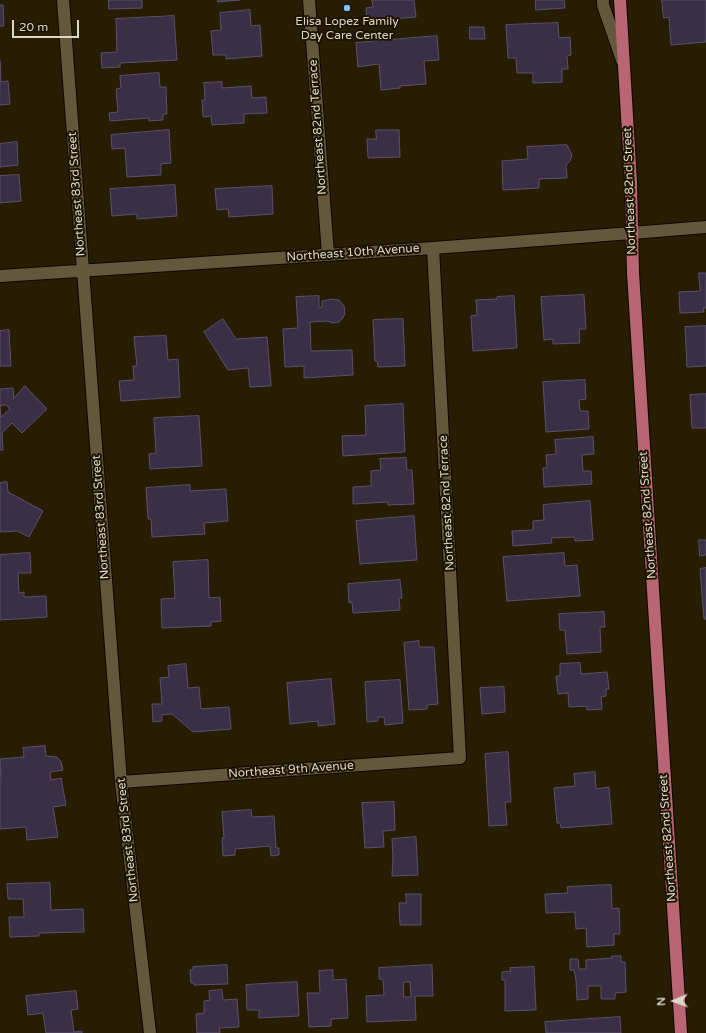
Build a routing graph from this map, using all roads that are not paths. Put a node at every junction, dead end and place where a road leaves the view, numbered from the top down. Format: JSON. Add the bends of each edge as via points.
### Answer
{"nodes":[{"id":1,"x":62,"y":0,"type":"edge"},
{"id":2,"x":309,"y":0,"type":"edge"},
{"id":3,"x":603,"y":0,"type":"edge"},
{"id":4,"x":620,"y":0,"type":"edge"},
{"id":5,"x":625,"y":68,"type":"junction"},
{"id":6,"x":706,"y":227,"type":"edge"},
{"id":7,"x":632,"y":233,"type":"junction"},
{"id":8,"x":433,"y":248,"type":"junction"},
{"id":9,"x":328,"y":254,"type":"junction"},
{"id":10,"x":82,"y":271,"type":"junction"},
{"id":11,"x":0,"y":276,"type":"edge"},
{"id":12,"x":460,"y":758,"type":"joint"},
{"id":13,"x":121,"y":782,"type":"junction"},
{"id":14,"x":150,"y":1033,"type":"edge"},
{"id":15,"x":681,"y":1033,"type":"edge"}],
"edges":[{"from":1,"to":10,"type":"street","name":"Northeast 83rd Street"},
{"from":2,"to":9,"type":"street","name":"Northeast 82nd Terrace"},
{"from":3,"to":5,"type":"street","name":"Northeast 82nd Street"},
{"from":4,"to":5,"type":"main road"},
{"from":5,"to":7,"type":"main road","name":"Northeast 82nd Street"},
{"from":6,"to":7,"type":"street","name":"Northeast 10th Avenue"},
{"from":7,"to":8,"type":"street","name":"Northeast 10th Avenue"},
{"from":7,"to":15,"type":"main road","name":"Northeast 82nd Street","via":[[632,273]]},
{"from":8,"to":9,"type":"street","name":"Northeast 10th Avenue"},
{"from":8,"to":12,"type":"street","name":"Northeast 82nd Terrace"},
{"from":9,"to":10,"type":"street","name":"Northeast 10th Avenue"},
{"from":10,"to":11,"type":"street","name":"Northeast 10th Avenue"},
{"from":10,"to":13,"type":"street","name":"Northeast 83rd Street"},
{"from":12,"to":13,"type":"street","name":"Northeast 9th Avenue"},
{"from":13,"to":14,"type":"street","name":"Northeast 83rd Street"}]}
